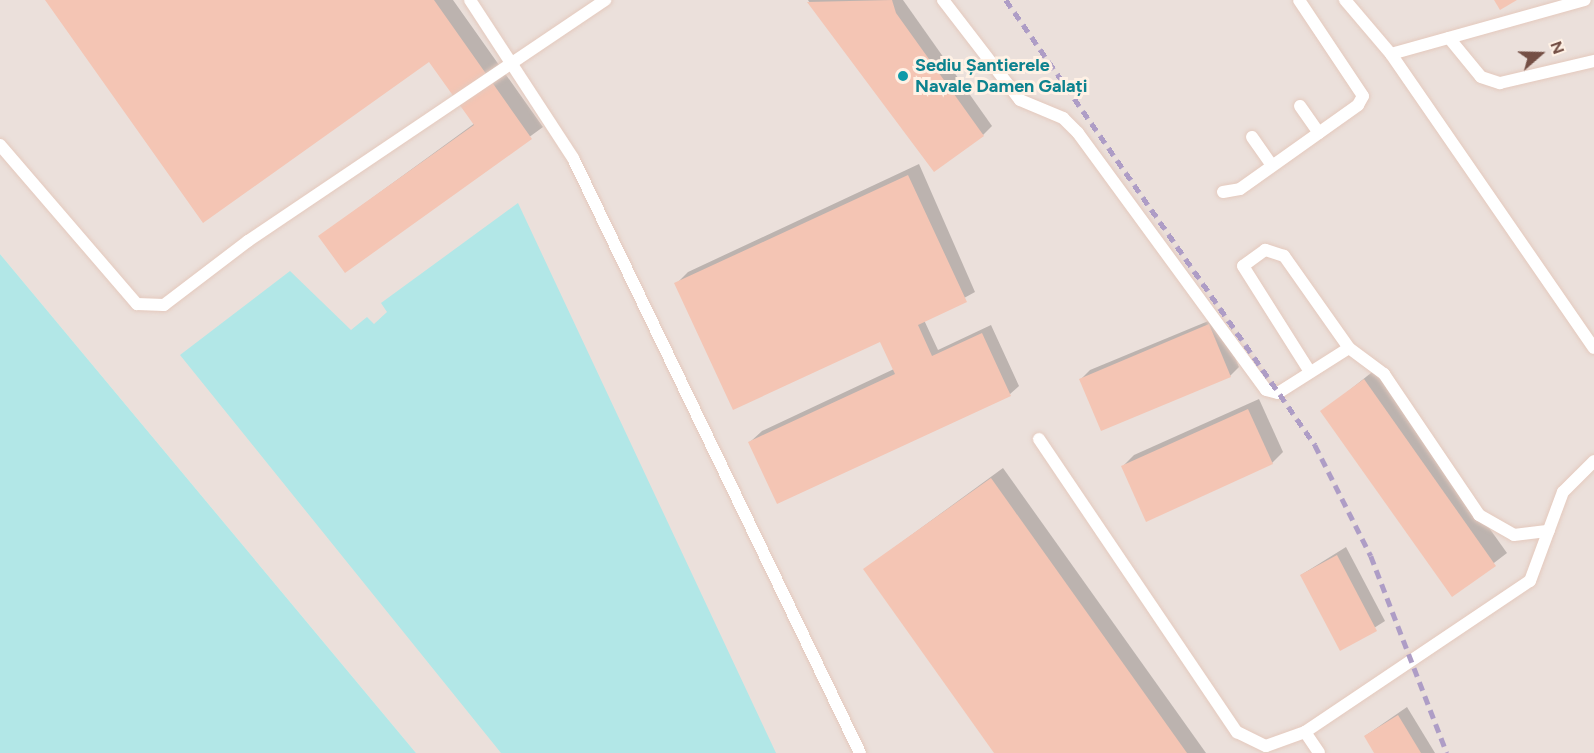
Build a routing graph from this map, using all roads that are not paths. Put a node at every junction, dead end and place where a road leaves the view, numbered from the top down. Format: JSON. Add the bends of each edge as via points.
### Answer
{"nodes":[{"id":1,"x":470,"y":0,"type":"edge"},
{"id":2,"x":605,"y":0,"type":"edge"},
{"id":3,"x":943,"y":0,"type":"edge"},
{"id":4,"x":1299,"y":0,"type":"edge"},
{"id":5,"x":1345,"y":0,"type":"edge"},
{"id":6,"x":1585,"y":0,"type":"edge"},
{"id":7,"x":1449,"y":38,"type":"junction"},
{"id":8,"x":1391,"y":54,"type":"junction"},
{"id":9,"x":513,"y":61,"type":"junction"},
{"id":10,"x":1594,"y":61,"type":"edge"},
{"id":11,"x":1300,"y":106,"type":"dead end"},
{"id":12,"x":1319,"y":133,"type":"junction"},
{"id":13,"x":1252,"y":137,"type":"dead end"},
{"id":14,"x":0,"y":145,"type":"edge"},
{"id":15,"x":1272,"y":166,"type":"junction"},
{"id":16,"x":1223,"y":192,"type":"dead end"},
{"id":17,"x":1349,"y":348,"type":"junction"},
{"id":18,"x":1594,"y":348,"type":"edge"},
{"id":19,"x":1310,"y":372,"type":"junction"},
{"id":20,"x":1039,"y":439,"type":"dead end"},
{"id":21,"x":1594,"y":461,"type":"edge"},
{"id":22,"x":1550,"y":531,"type":"junction"},
{"id":23,"x":1305,"y":732,"type":"junction"},
{"id":24,"x":860,"y":753,"type":"edge"},
{"id":25,"x":1319,"y":753,"type":"edge"}],
"edges":[{"from":1,"to":9,"type":"lane"},
{"from":2,"to":9,"type":"lane"},
{"from":3,"to":19,"type":"lane","via":[[1020,100],[1063,118],[1078,133],[1266,390],[1278,393]]},
{"from":4,"to":12,"type":"lane","via":[[1364,96]]},
{"from":5,"to":8,"type":"lane"},
{"from":6,"to":7,"type":"lane"},
{"from":7,"to":8,"type":"lane"},
{"from":7,"to":10,"type":"lane","via":[[1481,77],[1500,83]]},
{"from":8,"to":18,"type":"lane"},
{"from":9,"to":14,"type":"lane","via":[[164,305],[137,304]]},
{"from":9,"to":24,"type":"lane","via":[[573,158]]},
{"from":11,"to":12,"type":"lane"},
{"from":12,"to":15,"type":"lane"},
{"from":13,"to":15,"type":"lane"},
{"from":15,"to":16,"type":"lane","via":[[1240,189]]},
{"from":17,"to":19,"type":"lane"},
{"from":17,"to":19,"type":"lane","via":[[1284,256],[1265,250],[1250,258],[1243,266]]},
{"from":17,"to":22,"type":"lane","via":[[1384,374],[1479,515],[1514,536]]},
{"from":20,"to":23,"type":"lane","via":[[1237,732],[1266,746]]},
{"from":21,"to":22,"type":"lane","via":[[1563,492]]},
{"from":22,"to":23,"type":"lane","via":[[1530,581]]},
{"from":23,"to":25,"type":"lane"}]}
